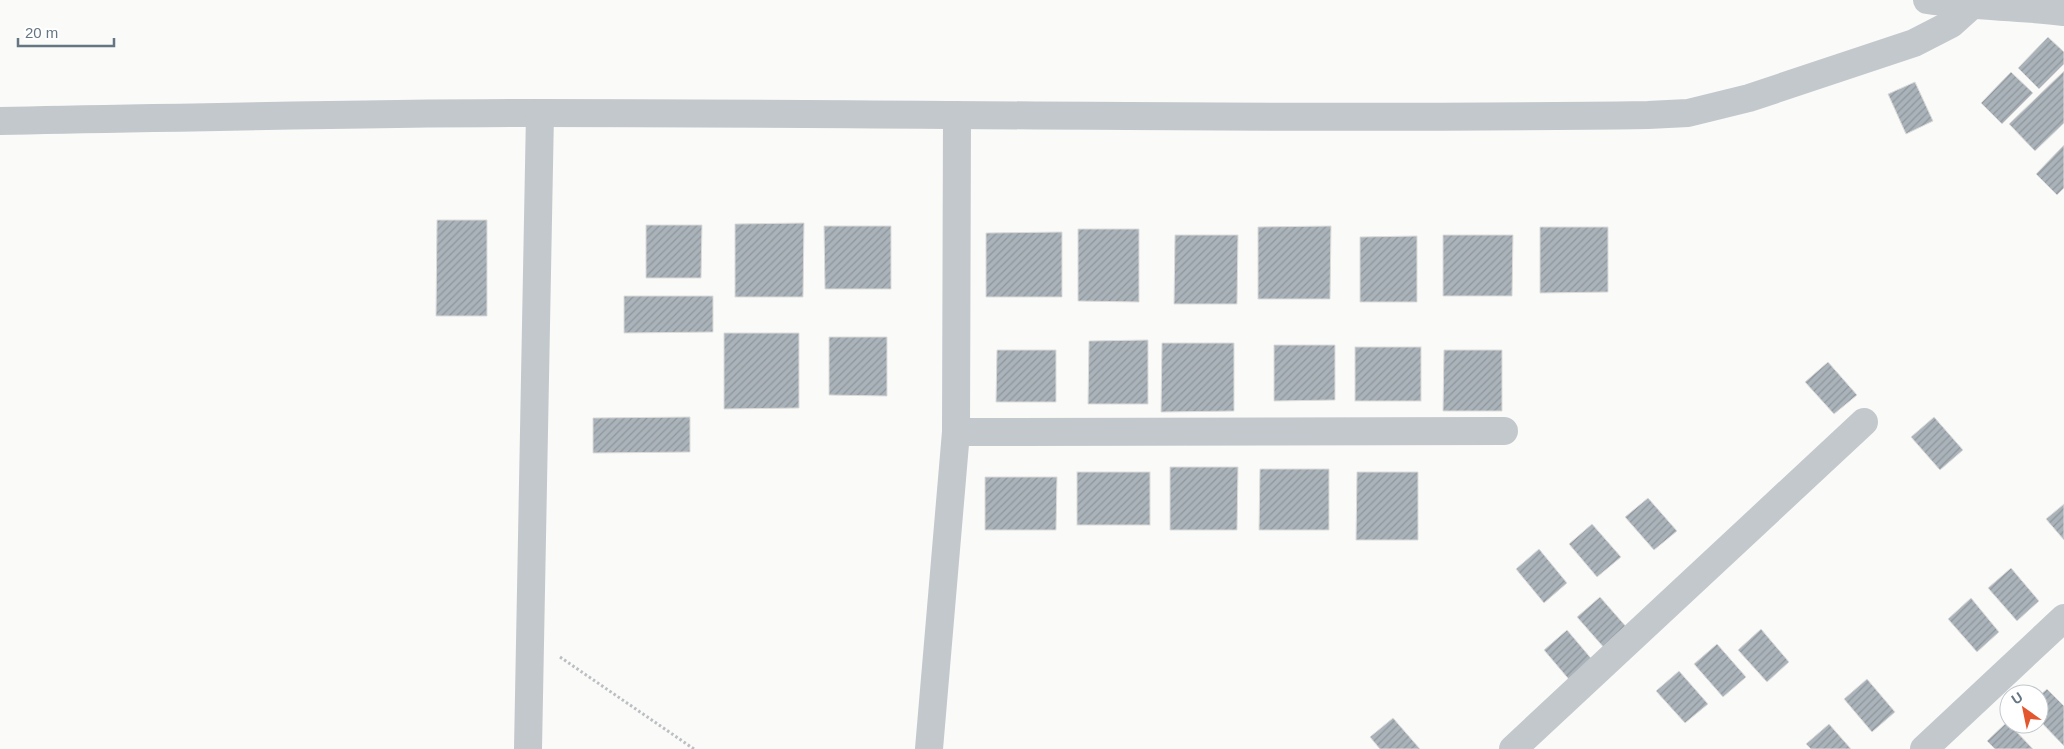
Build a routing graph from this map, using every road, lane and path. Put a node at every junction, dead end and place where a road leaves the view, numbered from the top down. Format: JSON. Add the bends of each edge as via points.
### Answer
{"nodes":[{"id":1,"x":1927,"y":0,"type":"edge"},
{"id":2,"x":1972,"y":6,"type":"junction"},
{"id":3,"x":2064,"y":12,"type":"edge"},
{"id":4,"x":540,"y":113,"type":"junction"},
{"id":5,"x":957,"y":115,"type":"junction"},
{"id":6,"x":0,"y":121,"type":"edge"},
{"id":7,"x":1864,"y":422,"type":"dead end"},
{"id":8,"x":1504,"y":431,"type":"dead end"},
{"id":9,"x":956,"y":432,"type":"junction"},
{"id":10,"x":2064,"y":618,"type":"edge"},
{"id":11,"x":531,"y":637,"type":"junction"},
{"id":12,"x":528,"y":749,"type":"edge"},
{"id":13,"x":694,"y":749,"type":"edge"},
{"id":14,"x":929,"y":749,"type":"edge"},
{"id":15,"x":1513,"y":749,"type":"edge"},
{"id":16,"x":1924,"y":749,"type":"edge"}],
"edges":[{"from":1,"to":2,"type":"street"},
{"from":2,"to":3,"type":"street"},
{"from":2,"to":5,"type":"street","via":[[1951,24],[1914,43],[1749,98],[1688,113],[1420,118]]},
{"from":4,"to":5,"type":"street"},
{"from":4,"to":6,"type":"street"},
{"from":4,"to":11,"type":"street"},
{"from":5,"to":9,"type":"street"},
{"from":7,"to":15,"type":"street"},
{"from":8,"to":9,"type":"street"},
{"from":9,"to":14,"type":"street"},
{"from":10,"to":16,"type":"street"},
{"from":11,"to":12,"type":"street"},
{"from":11,"to":13,"type":"path"}]}
